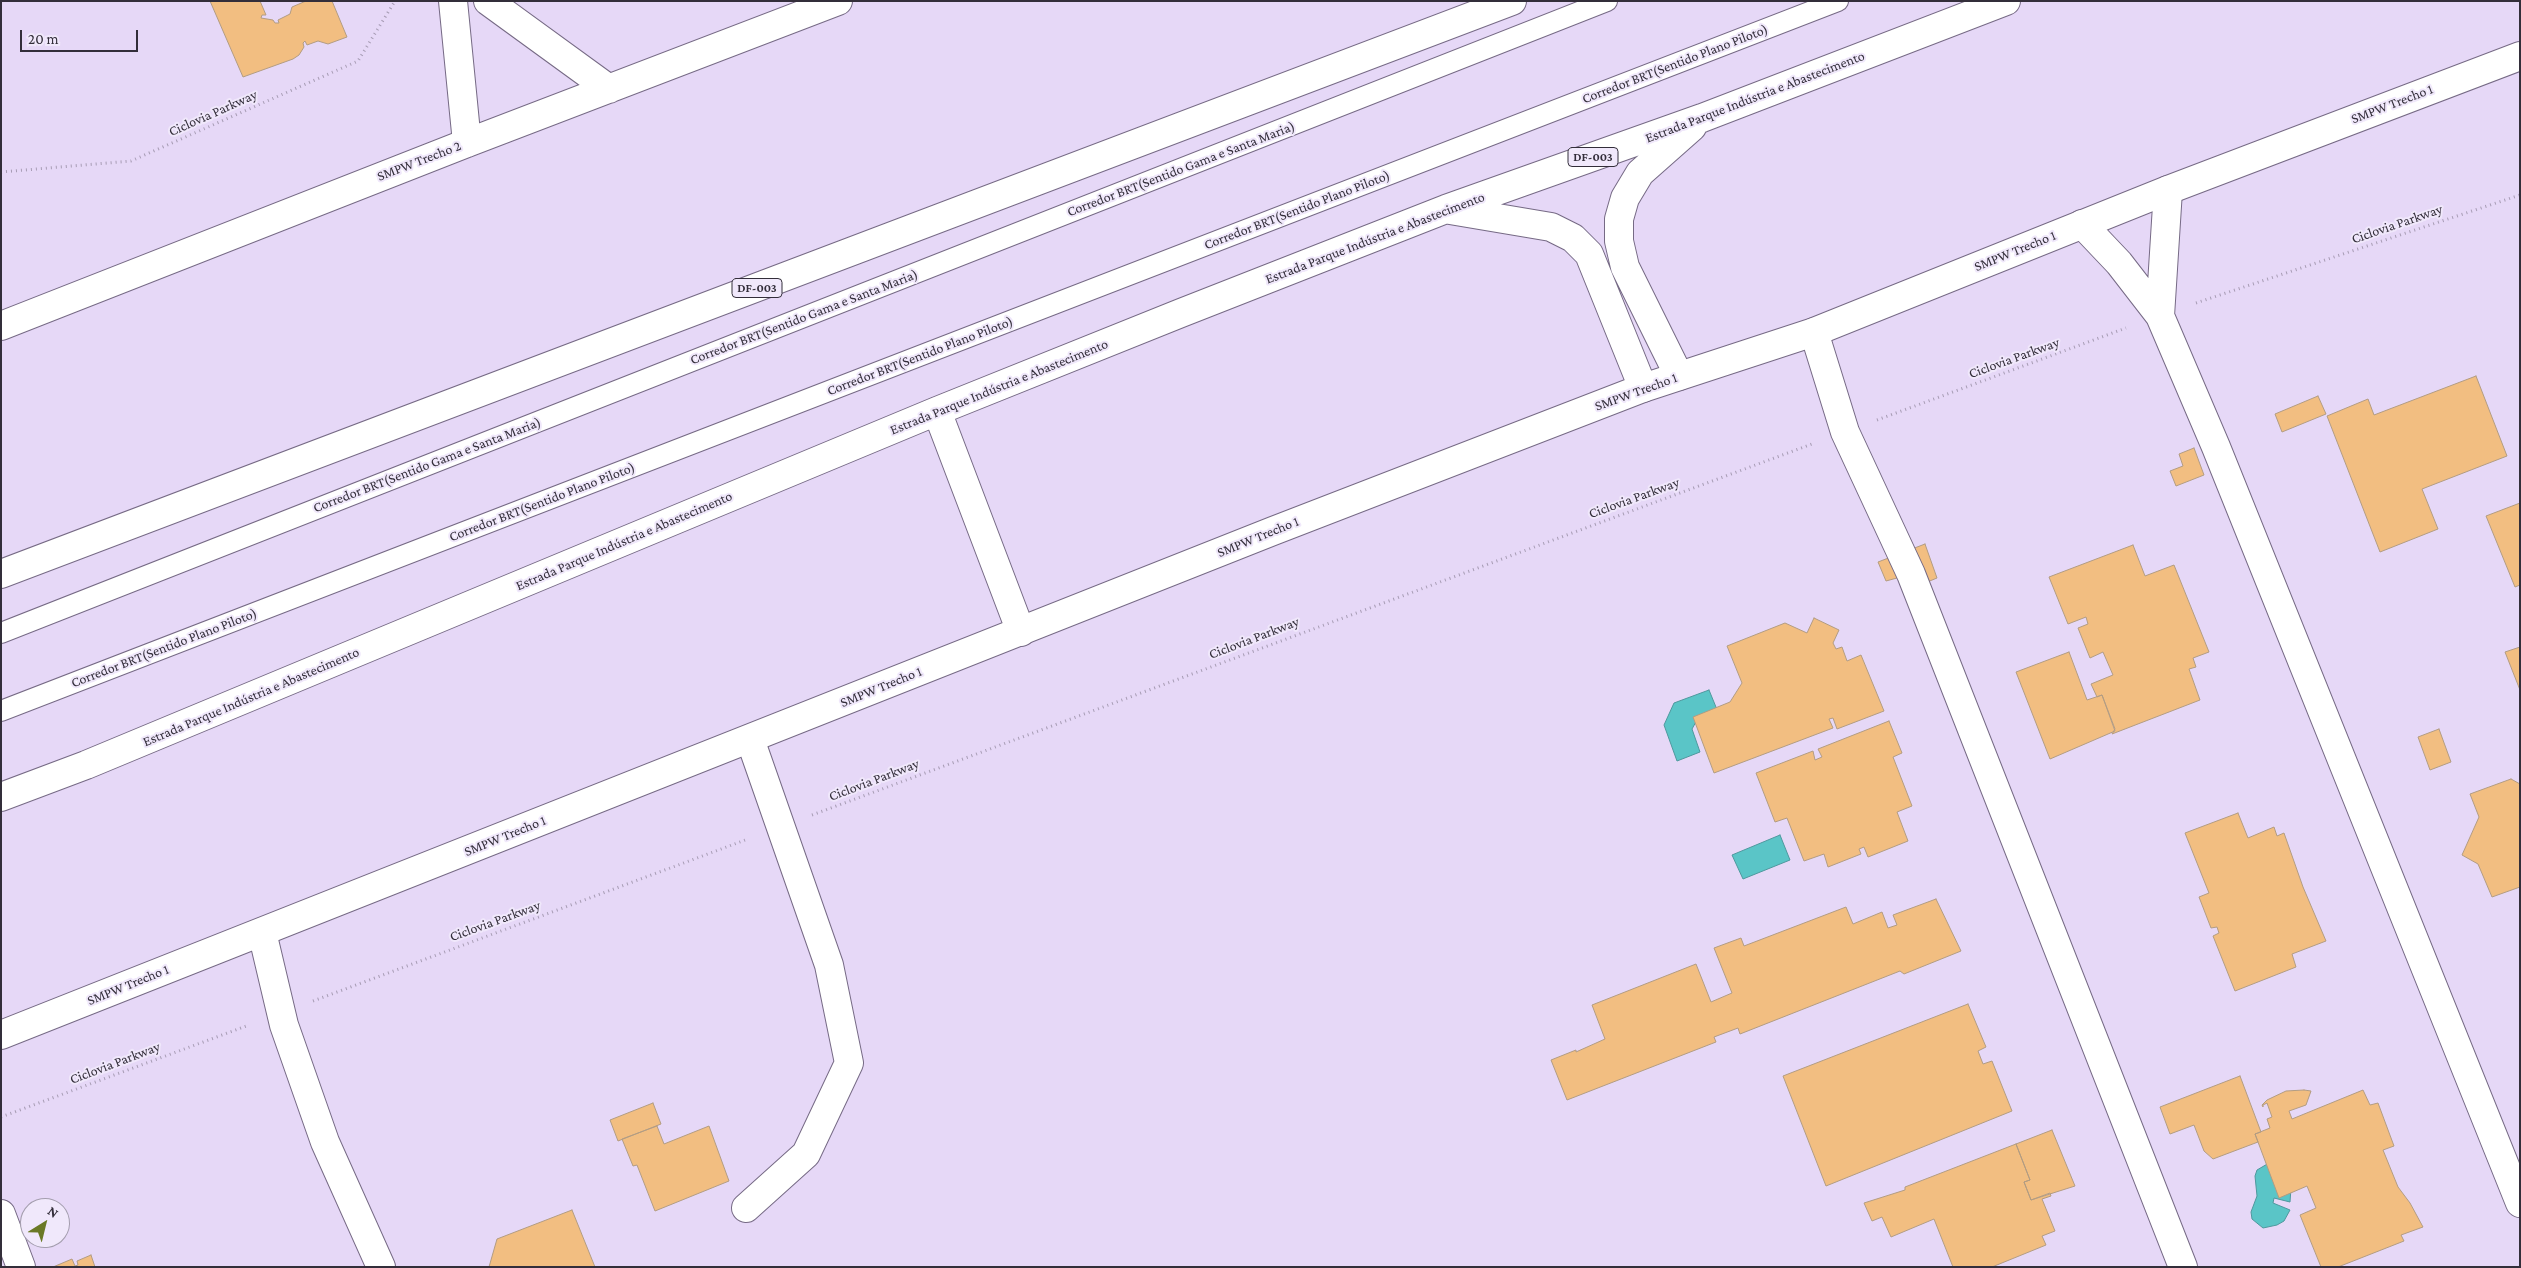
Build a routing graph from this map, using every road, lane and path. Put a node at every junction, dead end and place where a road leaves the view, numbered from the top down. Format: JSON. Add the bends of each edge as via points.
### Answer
{"nodes":[{"id":1,"x":395,"y":1,"type":"edge"},
{"id":2,"x":453,"y":1,"type":"edge"},
{"id":3,"x":488,"y":1,"type":"edge"},
{"id":4,"x":838,"y":1,"type":"edge"},
{"id":5,"x":1512,"y":1,"type":"edge"},
{"id":6,"x":1607,"y":1,"type":"edge"},
{"id":7,"x":1838,"y":1,"type":"edge"},
{"id":8,"x":2006,"y":1,"type":"edge"},
{"id":9,"x":2520,"y":56,"type":"edge"},
{"id":10,"x":609,"y":89,"type":"junction"},
{"id":11,"x":1702,"y":118,"type":"junction"},
{"id":12,"x":467,"y":143,"type":"junction"},
{"id":13,"x":1,"y":172,"type":"edge"},
{"id":14,"x":2168,"y":190,"type":"junction"},
{"id":15,"x":2520,"y":195,"type":"edge"},
{"id":16,"x":1446,"y":209,"type":"junction"},
{"id":17,"x":2082,"y":224,"type":"junction"},
{"id":18,"x":2160,"y":316,"type":"junction"},
{"id":19,"x":1,"y":326,"type":"edge"},
{"id":20,"x":1814,"y":332,"type":"junction"},
{"id":21,"x":1679,"y":376,"type":"junction"},
{"id":22,"x":1643,"y":388,"type":"junction"},
{"id":23,"x":937,"y":411,"type":"junction"},
{"id":24,"x":1846,"y":432,"type":"junction"},
{"id":25,"x":1,"y":574,"type":"edge"},
{"id":26,"x":1021,"y":632,"type":"junction"},
{"id":27,"x":1,"y":633,"type":"edge"},
{"id":28,"x":1,"y":712,"type":"edge"},
{"id":29,"x":750,"y":739,"type":"junction"},
{"id":30,"x":1,"y":797,"type":"edge"},
{"id":31,"x":780,"y":827,"type":"junction"},
{"id":32,"x":262,"y":932,"type":"junction"},
{"id":33,"x":280,"y":1013,"type":"junction"},
{"id":34,"x":1,"y":1035,"type":"edge"},
{"id":35,"x":1,"y":1117,"type":"edge"},
{"id":36,"x":2520,"y":1203,"type":"edge"},
{"id":37,"x":746,"y":1208,"type":"dead end"},
{"id":38,"x":1,"y":1214,"type":"edge"},
{"id":39,"x":21,"y":1267,"type":"edge"},
{"id":40,"x":381,"y":1267,"type":"edge"},
{"id":41,"x":2183,"y":1267,"type":"edge"}],
"edges":[{"from":1,"to":13,"type":"path","name":"Ciclovia Parkway","via":[[358,62],[130,161]]},
{"from":2,"to":12,"type":"main road"},
{"from":3,"to":10,"type":"main road"},
{"from":4,"to":10,"type":"main road","name":"SMPW Trecho 2"},
{"from":5,"to":25,"type":"main road","number":"DF-003"},
{"from":6,"to":27,"type":"lane","name":"Corredor BRT(Sentido Gama e Santa Maria)"},
{"from":7,"to":28,"type":"lane","name":"Corredor BRT(Sentido Plano Piloto)"},
{"from":8,"to":11,"type":"main road","name":"Estrada Parque Indústria e Abastecimento","number":"DF-003"},
{"from":9,"to":14,"type":"main road","name":"SMPW Trecho 1"},
{"from":10,"to":12,"type":"main road","name":"SMPW Trecho 2"},
{"from":11,"to":16,"type":"main road","name":"Estrada Parque Indústria e Abastecimento","number":"DF-003"},
{"from":11,"to":21,"type":"main road","via":[[1640,173],[1625,198],[1619,219],[1624,268]]},
{"from":12,"to":19,"type":"main road","name":"SMPW Trecho 2"},
{"from":14,"to":17,"type":"main road","name":"SMPW Trecho 1"},
{"from":14,"to":18,"type":"main road"},
{"from":15,"to":18,"type":"path","name":"Ciclovia Parkway"},
{"from":16,"to":22,"type":"main road","via":[[1551,227],[1573,238],[1588,254]]},
{"from":16,"to":23,"type":"main road","name":"Estrada Parque Indústria e Abastecimento","number":"DF-003"},
{"from":17,"to":18,"type":"main road","via":[[2119,263]]},
{"from":17,"to":20,"type":"main road","name":"SMPW Trecho 1"},
{"from":18,"to":24,"type":"path","name":"Ciclovia Parkway"},
{"from":18,"to":36,"type":"main road","via":[[2216,447]]},
{"from":20,"to":21,"type":"main road","name":"SMPW Trecho 1"},
{"from":20,"to":24,"type":"main road"},
{"from":21,"to":22,"type":"main road","name":"SMPW Trecho 1"},
{"from":22,"to":26,"type":"main road","name":"SMPW Trecho 1"},
{"from":23,"to":26,"type":"main road"},
{"from":23,"to":30,"type":"main road","name":"Estrada Parque Indústria e Abastecimento","number":"DF-003","via":[[95,761]]},
{"from":24,"to":31,"type":"path","name":"Ciclovia Parkway"},
{"from":24,"to":41,"type":"main road","via":[[1911,574]]},
{"from":26,"to":29,"type":"main road","name":"SMPW Trecho 1"},
{"from":29,"to":31,"type":"main road"},
{"from":29,"to":32,"type":"main road","name":"SMPW Trecho 1"},
{"from":31,"to":33,"type":"path","name":"Ciclovia Parkway"},
{"from":31,"to":37,"type":"main road","via":[[829,965],[849,1063],[806,1154]]},
{"from":32,"to":33,"type":"main road"},
{"from":32,"to":34,"type":"main road","name":"SMPW Trecho 1"},
{"from":33,"to":35,"type":"path","name":"Ciclovia Parkway"},
{"from":33,"to":40,"type":"main road","via":[[325,1142]]},
{"from":38,"to":39,"type":"main road"}]}
